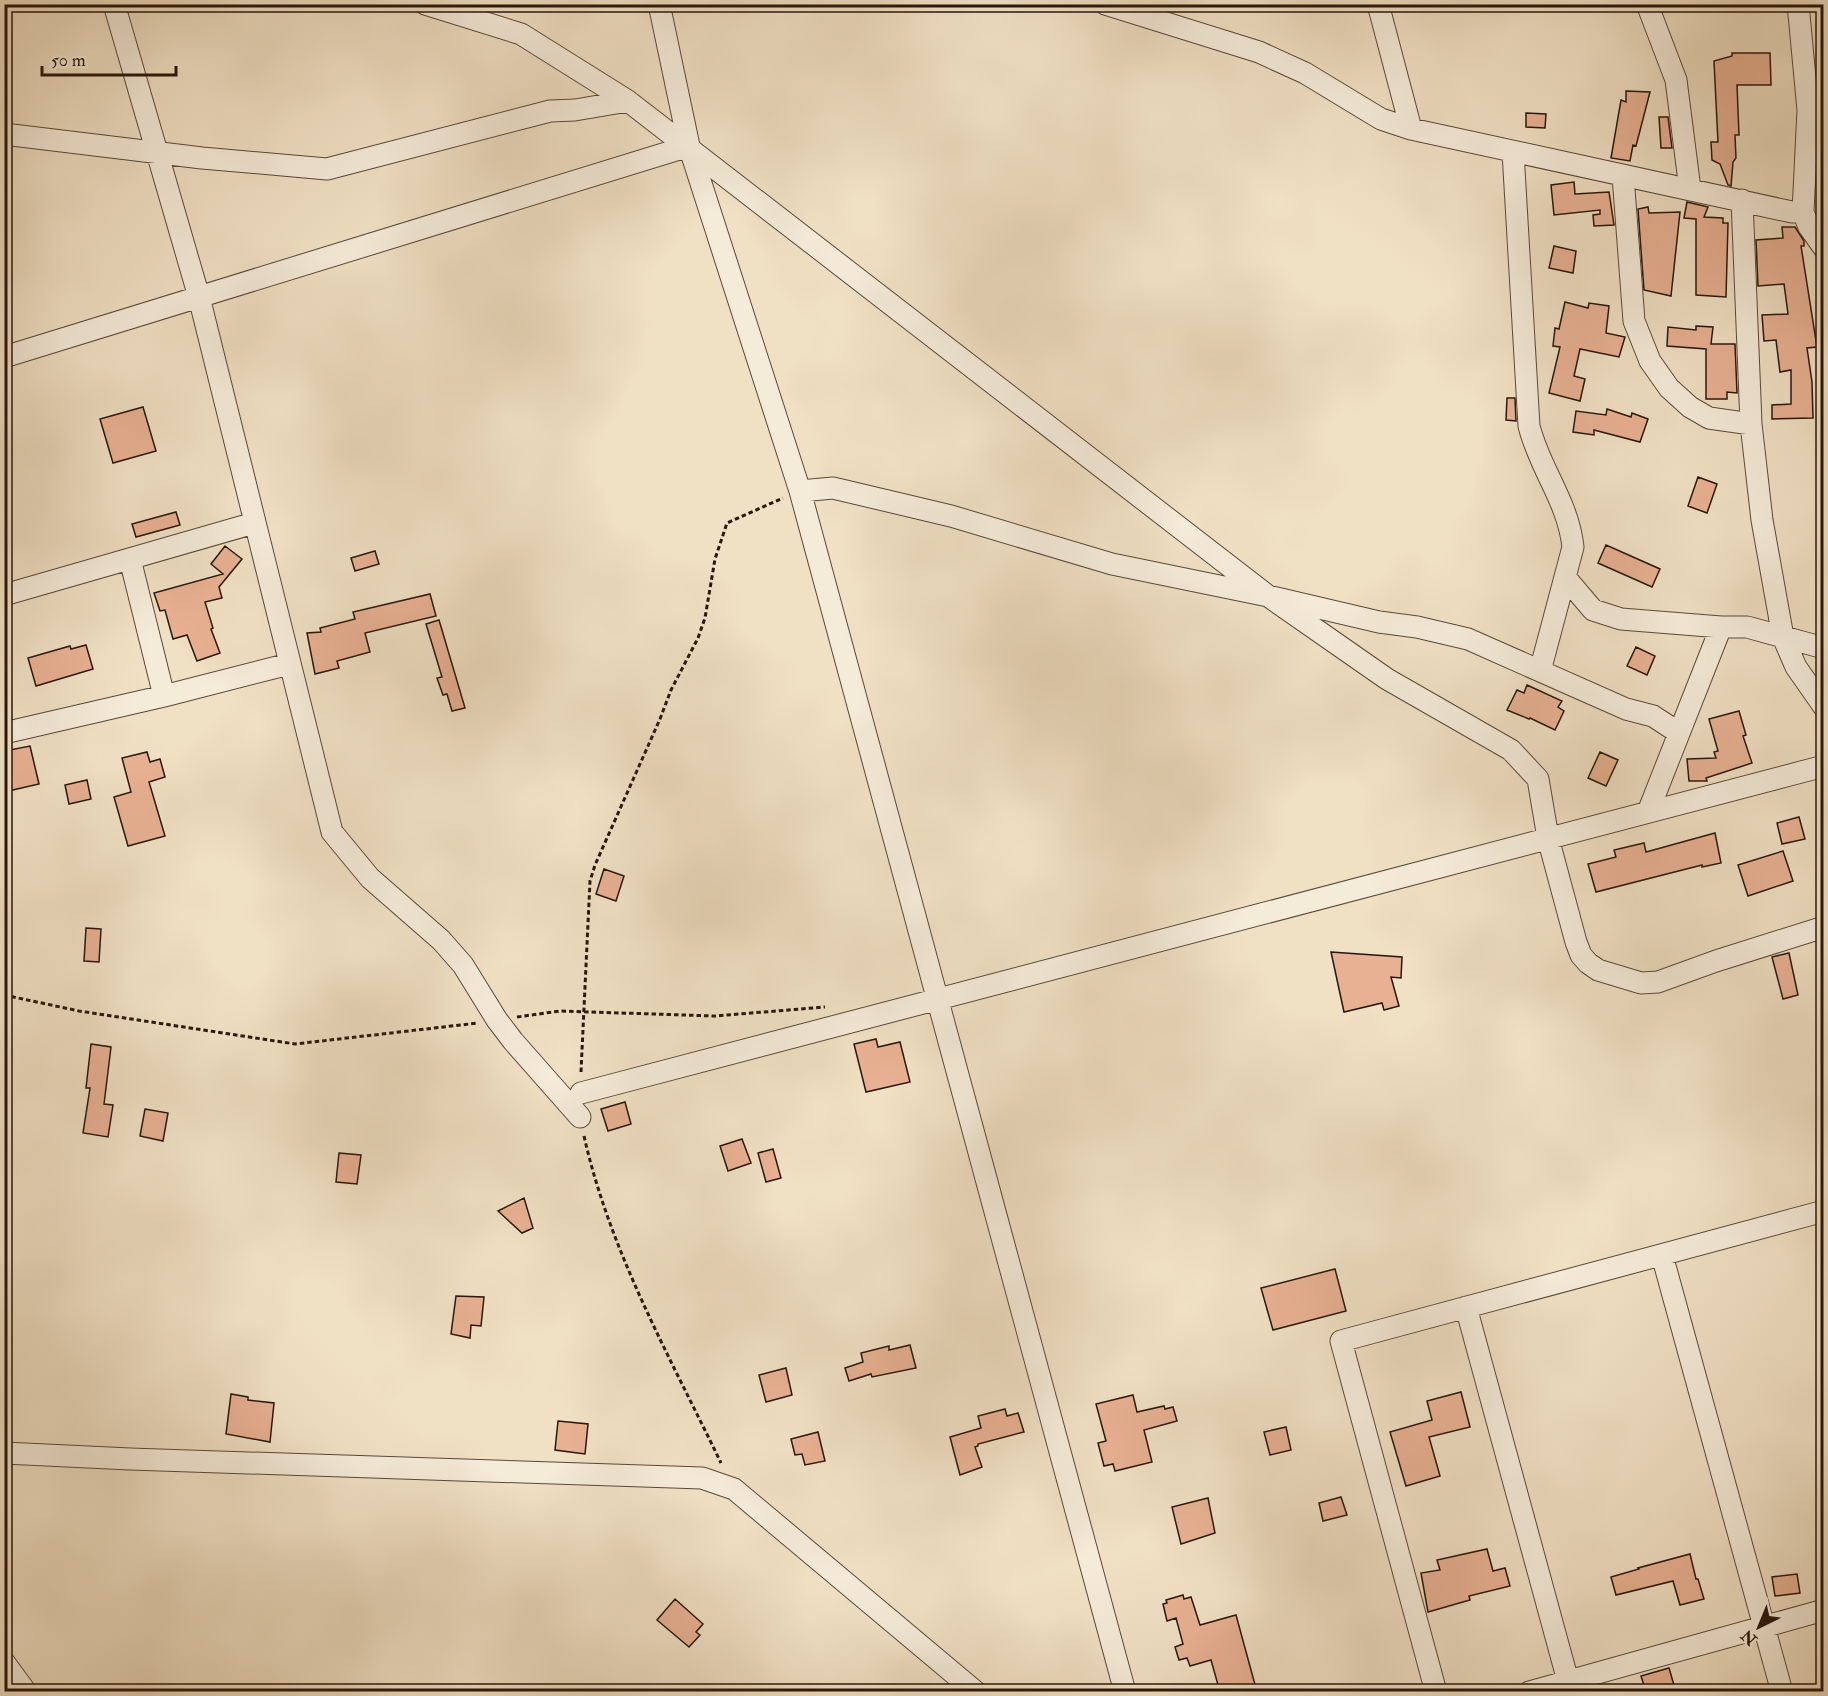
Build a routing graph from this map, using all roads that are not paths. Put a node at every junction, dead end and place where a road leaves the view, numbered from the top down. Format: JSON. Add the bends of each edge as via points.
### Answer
{"nodes":[{"id":1,"x":114,"y":4,"type":"edge"},
{"id":2,"x":425,"y":4,"type":"edge"},
{"id":3,"x":659,"y":4,"type":"edge"},
{"id":4,"x":1106,"y":4,"type":"edge"},
{"id":5,"x":1378,"y":4,"type":"edge"},
{"id":6,"x":1647,"y":4,"type":"edge"},
{"id":7,"x":1798,"y":4,"type":"edge"},
{"id":8,"x":1164,"y":14,"type":"edge"},
{"id":9,"x":628,"y":101,"type":"junction"},
{"id":10,"x":1816,"y":110,"type":"edge"},
{"id":11,"x":1411,"y":129,"type":"junction"},
{"id":12,"x":4,"y":134,"type":"edge"},
{"id":13,"x":689,"y":146,"type":"junction"},
{"id":14,"x":1513,"y":152,"type":"junction"},
{"id":15,"x":157,"y":153,"type":"junction"},
{"id":16,"x":1623,"y":176,"type":"junction"},
{"id":17,"x":1690,"y":189,"type":"junction"},
{"id":18,"x":1742,"y":200,"type":"junction"},
{"id":19,"x":1803,"y":212,"type":"junction"},
{"id":20,"x":1824,"y":248,"type":"edge"},
{"id":21,"x":199,"y":297,"type":"junction"},
{"id":22,"x":4,"y":357,"type":"edge"},
{"id":23,"x":1751,"y":424,"type":"junction"},
{"id":24,"x":800,"y":491,"type":"junction"},
{"id":25,"x":254,"y":523,"type":"junction"},
{"id":26,"x":130,"y":559,"type":"junction"},
{"id":27,"x":1565,"y":577,"type":"junction"},
{"id":28,"x":4,"y":595,"type":"edge"},
{"id":29,"x":1268,"y":596,"type":"junction"},
{"id":30,"x":1721,"y":627,"type":"junction"},
{"id":31,"x":1783,"y":637,"type":"junction"},
{"id":32,"x":1824,"y":648,"type":"edge"},
{"id":33,"x":289,"y":663,"type":"junction"},
{"id":34,"x":1540,"y":671,"type":"junction"},
{"id":35,"x":164,"y":696,"type":"junction"},
{"id":36,"x":1824,"y":707,"type":"edge"},
{"id":37,"x":4,"y":733,"type":"edge"},
{"id":38,"x":1679,"y":733,"type":"junction"},
{"id":39,"x":1824,"y":766,"type":"edge"},
{"id":40,"x":1648,"y":812,"type":"junction"},
{"id":41,"x":1548,"y":838,"type":"junction"},
{"id":42,"x":1824,"y":927,"type":"edge"},
{"id":43,"x":937,"y":998,"type":"junction"},
{"id":44,"x":581,"y":1093,"type":"road end"},
{"id":45,"x":580,"y":1117,"type":"road end"},
{"id":46,"x":1824,"y":1211,"type":"edge"},
{"id":47,"x":1662,"y":1255,"type":"junction"},
{"id":48,"x":1466,"y":1307,"type":"junction"},
{"id":49,"x":4,"y":1453,"type":"edge"},
{"id":50,"x":1824,"y":1610,"type":"edge"},
{"id":51,"x":1764,"y":1627,"type":"junction"},
{"id":52,"x":4,"y":1662,"type":"edge"},
{"id":53,"x":1568,"y":1681,"type":"junction"},
{"id":54,"x":26,"y":1692,"type":"edge"},
{"id":55,"x":976,"y":1692,"type":"edge"},
{"id":56,"x":1125,"y":1692,"type":"edge"},
{"id":57,"x":1436,"y":1692,"type":"edge"},
{"id":58,"x":1529,"y":1692,"type":"edge"},
{"id":59,"x":1782,"y":1692,"type":"edge"}],
"edges":[{"from":1,"to":15,"type":"street"},
{"from":2,"to":9,"type":"street","via":[[521,34]]},
{"from":3,"to":13,"type":"street"},
{"from":4,"to":8,"type":"street"},
{"from":5,"to":11,"type":"street"},
{"from":6,"to":17,"type":"street","via":[[1676,80]]},
{"from":7,"to":10,"type":"street"},
{"from":8,"to":11,"type":"street","via":[[1305,73],[1381,119]]},
{"from":9,"to":13,"type":"street"},
{"from":9,"to":15,"type":"street","via":[[550,111],[327,168]]},
{"from":10,"to":19,"type":"street"},
{"from":11,"to":14,"type":"street"},
{"from":12,"to":15,"type":"street"},
{"from":13,"to":21,"type":"street"},
{"from":13,"to":24,"type":"street"},
{"from":13,"to":29,"type":"street"},
{"from":14,"to":16,"type":"street"},
{"from":14,"to":27,"type":"street","via":[[1529,426],[1571,530],[1573,548]]},
{"from":15,"to":21,"type":"street"},
{"from":16,"to":17,"type":"street"},
{"from":16,"to":23,"type":"street","via":[[1634,321],[1650,361],[1669,388],[1690,407],[1708,418]]},
{"from":17,"to":18,"type":"street"},
{"from":18,"to":19,"type":"street"},
{"from":18,"to":23,"type":"street"},
{"from":19,"to":20,"type":"street"},
{"from":21,"to":22,"type":"street"},
{"from":21,"to":25,"type":"street"},
{"from":23,"to":31,"type":"street","via":[[1762,520]]},
{"from":24,"to":29,"type":"street","via":[[833,488],[951,516],[1112,564]]},
{"from":24,"to":43,"type":"street"},
{"from":25,"to":26,"type":"street"},
{"from":25,"to":33,"type":"street"},
{"from":26,"to":28,"type":"street"},
{"from":26,"to":35,"type":"street"},
{"from":27,"to":30,"type":"street","via":[[1593,610],[1621,619]]},
{"from":27,"to":34,"type":"street"},
{"from":29,"to":34,"type":"street","via":[[1468,639]]},
{"from":29,"to":41,"type":"street","via":[[1387,678],[1511,750],[1538,779]]},
{"from":30,"to":31,"type":"street","via":[[1747,627]]},
{"from":30,"to":38,"type":"street"},
{"from":31,"to":32,"type":"street"},
{"from":31,"to":36,"type":"street","via":[[1796,667]]},
{"from":33,"to":35,"type":"street"},
{"from":33,"to":45,"type":"street","via":[[332,832],[370,878],[463,965],[513,1041]]},
{"from":34,"to":38,"type":"street","via":[[1626,709],[1653,716]]},
{"from":35,"to":37,"type":"street"},
{"from":38,"to":40,"type":"street"},
{"from":39,"to":40,"type":"street"},
{"from":40,"to":41,"type":"street"},
{"from":41,"to":42,"type":"street","via":[[1581,955],[1608,974],[1641,983],[1658,982]]},
{"from":41,"to":43,"type":"street"},
{"from":43,"to":44,"type":"street"},
{"from":43,"to":56,"type":"street"},
{"from":46,"to":47,"type":"street"},
{"from":47,"to":48,"type":"street"},
{"from":47,"to":51,"type":"street"},
{"from":48,"to":53,"type":"street"},
{"from":48,"to":57,"type":"street","via":[[1341,1341]]},
{"from":49,"to":55,"type":"street","via":[[702,1478],[734,1489]]},
{"from":50,"to":51,"type":"street"},
{"from":51,"to":53,"type":"street"},
{"from":51,"to":59,"type":"street"},
{"from":52,"to":54,"type":"street"},
{"from":53,"to":58,"type":"street"}]}
